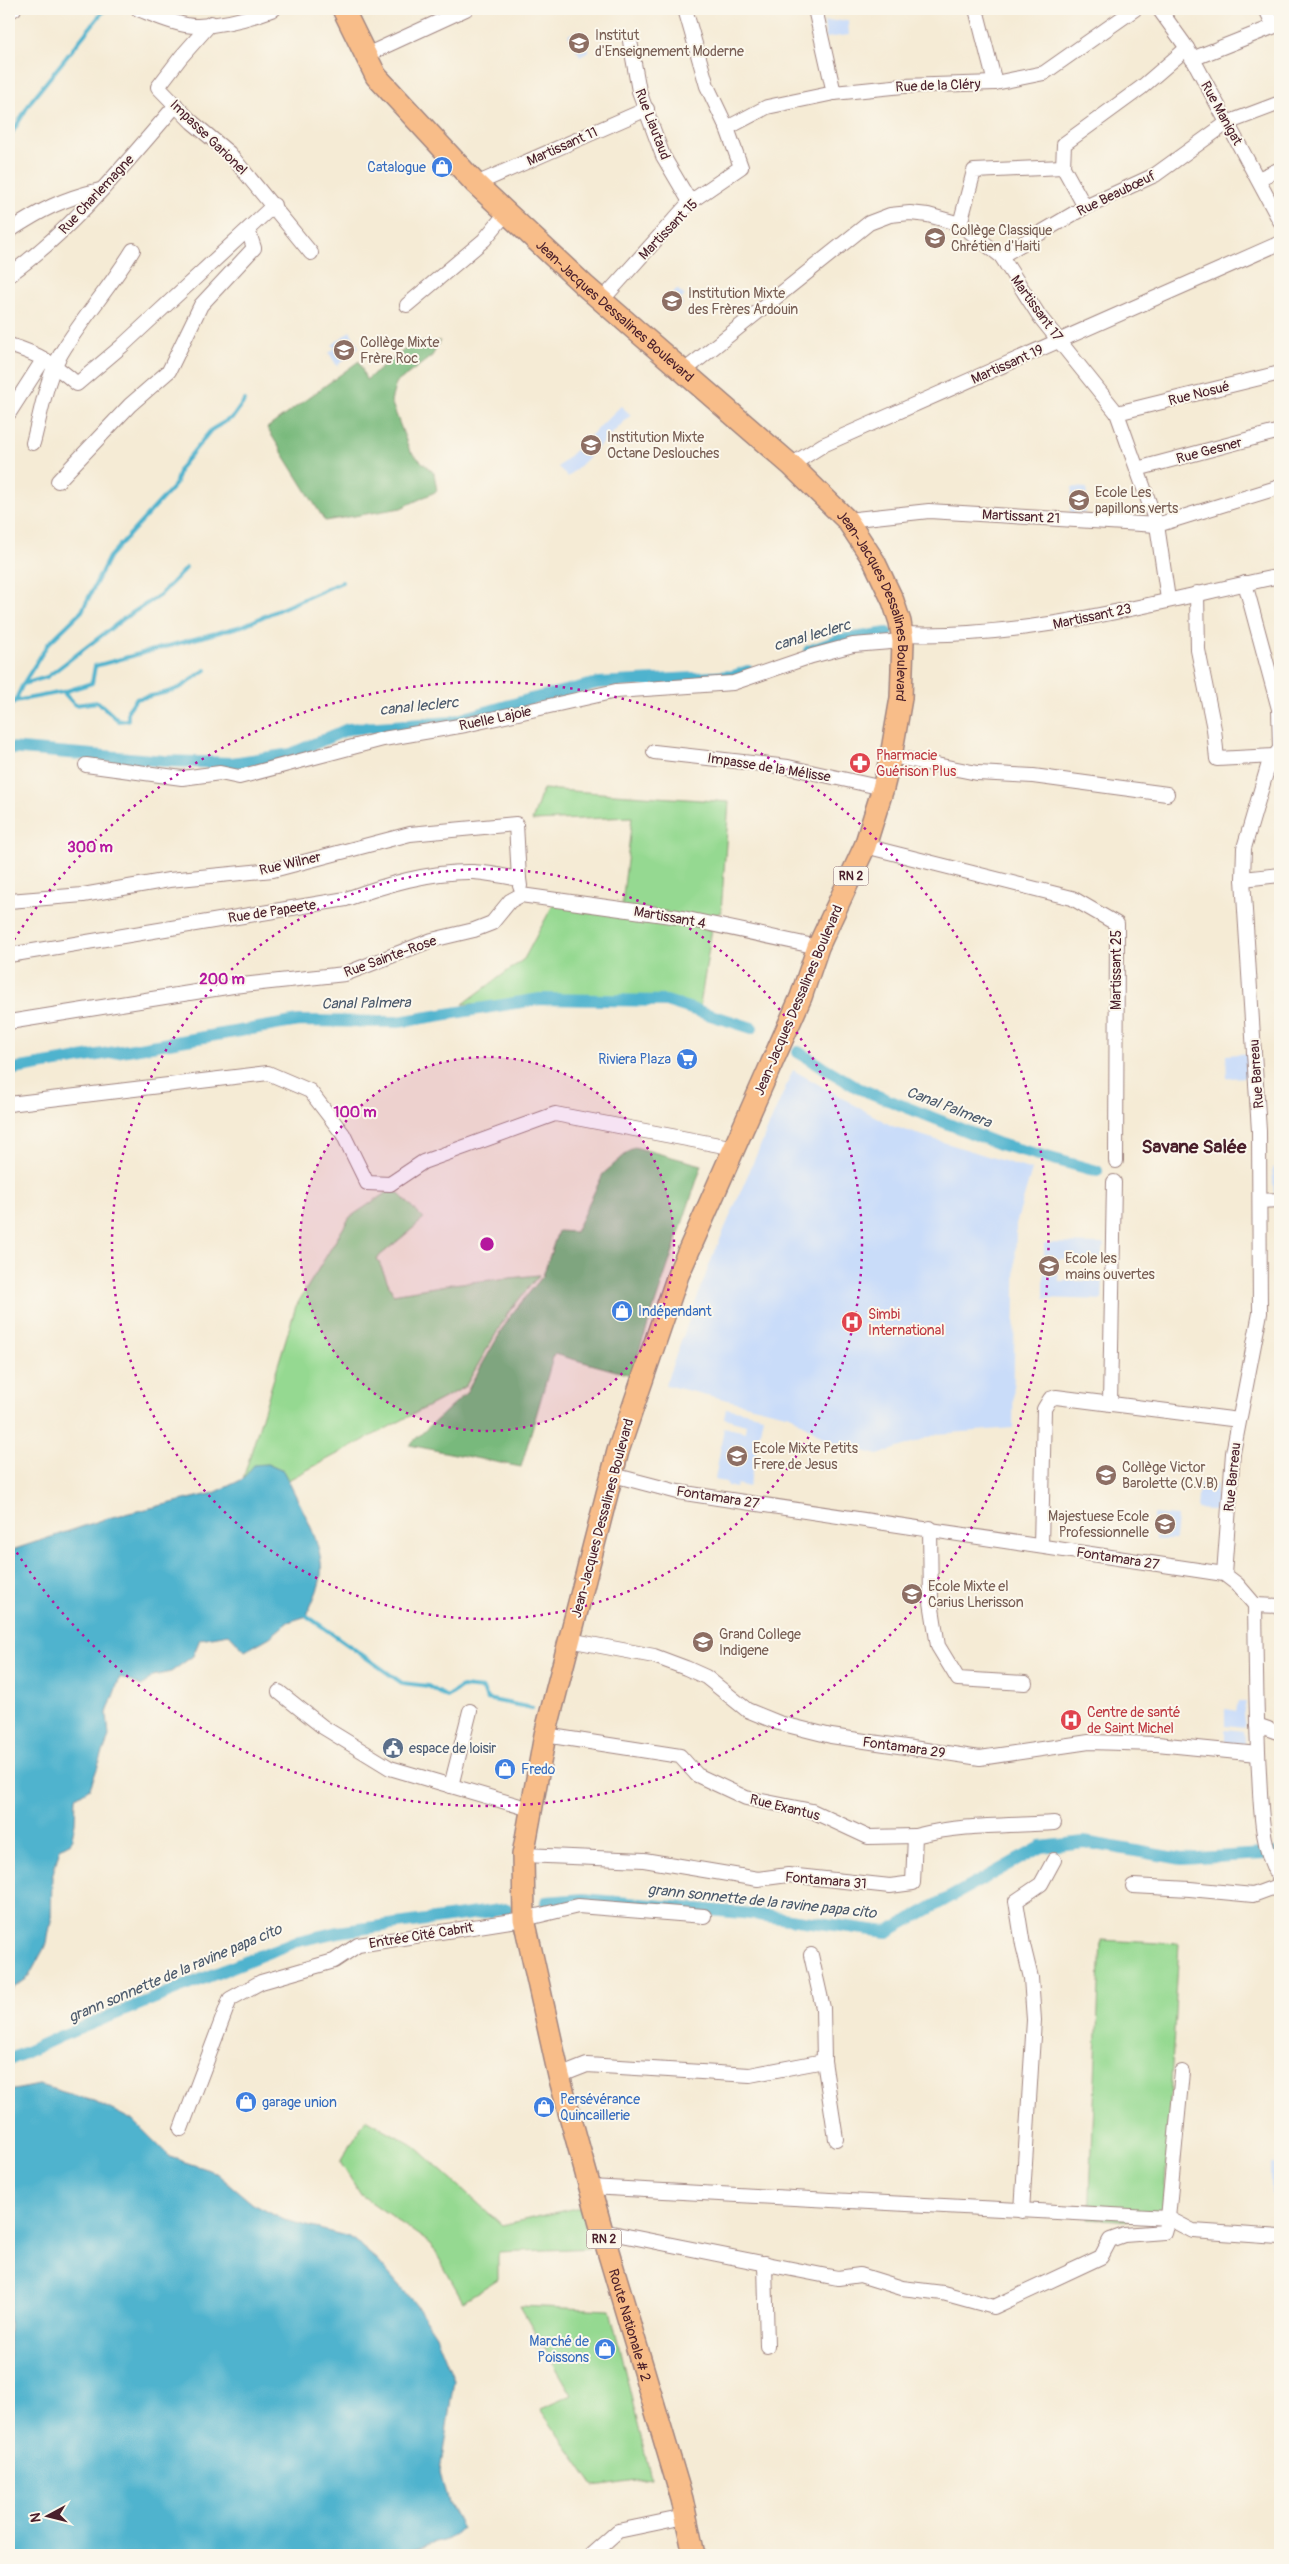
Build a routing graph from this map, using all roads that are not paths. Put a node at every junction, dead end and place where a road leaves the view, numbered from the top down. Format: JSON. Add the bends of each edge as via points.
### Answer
{"nodes":[{"id":1,"x":14,"y":9,"type":"edge"},
{"id":2,"x":138,"y":9,"type":"edge"},
{"id":3,"x":274,"y":9,"type":"edge"},
{"id":4,"x":343,"y":9,"type":"edge"},
{"id":5,"x":466,"y":9,"type":"edge"},
{"id":6,"x":685,"y":9,"type":"edge"},
{"id":7,"x":815,"y":9,"type":"edge"},
{"id":8,"x":976,"y":9,"type":"edge"},
{"id":9,"x":1135,"y":9,"type":"edge"},
{"id":10,"x":1159,"y":9,"type":"edge"},
{"id":11,"x":1266,"y":9,"type":"edge"},
{"id":12,"x":9,"y":12,"type":"edge"},
{"id":13,"x":211,"y":23,"type":"junction"},
{"id":14,"x":1277,"y":25,"type":"edge"},
{"id":15,"x":630,"y":41,"type":"dead end"},
{"id":16,"x":1190,"y":54,"type":"junction"},
{"id":17,"x":366,"y":55,"type":"junction"},
{"id":18,"x":995,"y":84,"type":"junction"},
{"id":19,"x":834,"y":93,"type":"junction"},
{"id":20,"x":1280,"y":103,"type":"edge"},
{"id":21,"x":176,"y":105,"type":"junction"},
{"id":22,"x":647,"y":109,"type":"junction"},
{"id":23,"x":1227,"y":123,"type":"junction"},
{"id":24,"x":727,"y":128,"type":"junction"},
{"id":25,"x":1063,"y":167,"type":"junction"},
{"id":26,"x":1280,"y":170,"type":"edge"},
{"id":27,"x":1258,"y":179,"type":"junction"},
{"id":28,"x":476,"y":184,"type":"junction"},
{"id":29,"x":100,"y":190,"type":"junction"},
{"id":30,"x":690,"y":202,"type":"junction"},
{"id":31,"x":274,"y":206,"type":"junction"},
{"id":32,"x":1085,"y":207,"type":"junction"},
{"id":33,"x":507,"y":212,"type":"junction"},
{"id":34,"x":1280,"y":217,"type":"edge"},
{"id":35,"x":960,"y":224,"type":"junction"},
{"id":36,"x":248,"y":230,"type":"junction"},
{"id":37,"x":9,"y":231,"type":"edge"},
{"id":38,"x":1280,"y":243,"type":"edge"},
{"id":39,"x":132,"y":250,"type":"dead end"},
{"id":40,"x":311,"y":253,"type":"dead end"},
{"id":41,"x":1001,"y":256,"type":"junction"},
{"id":42,"x":9,"y":275,"type":"edge"},
{"id":43,"x":603,"y":299,"type":"junction"},
{"id":44,"x":407,"y":305,"type":"dead end"},
{"id":45,"x":1060,"y":341,"type":"junction"},
{"id":46,"x":9,"y":344,"type":"edge"},
{"id":47,"x":50,"y":363,"type":"junction"},
{"id":48,"x":684,"y":371,"type":"junction"},
{"id":49,"x":1280,"y":373,"type":"edge"},
{"id":50,"x":9,"y":413,"type":"edge"},
{"id":51,"x":1117,"y":413,"type":"junction"},
{"id":52,"x":1280,"y":431,"type":"edge"},
{"id":53,"x":33,"y":443,"type":"dead end"},
{"id":54,"x":791,"y":465,"type":"junction"},
{"id":55,"x":1137,"y":469,"type":"junction"},
{"id":56,"x":58,"y":482,"type":"dead end"},
{"id":57,"x":1280,"y":486,"type":"edge"},
{"id":58,"x":847,"y":520,"type":"junction"},
{"id":59,"x":1157,"y":525,"type":"junction"},
{"id":60,"x":1280,"y":576,"type":"edge"},
{"id":61,"x":1245,"y":583,"type":"junction"},
{"id":62,"x":1197,"y":593,"type":"junction"},
{"id":63,"x":1168,"y":599,"type":"junction"},
{"id":64,"x":902,"y":638,"type":"junction"},
{"id":65,"x":654,"y":752,"type":"dead end"},
{"id":66,"x":891,"y":756,"type":"junction"},
{"id":67,"x":1275,"y":761,"type":"edge"},
{"id":68,"x":86,"y":765,"type":"dead end"},
{"id":69,"x":883,"y":788,"type":"junction"},
{"id":70,"x":1167,"y":794,"type":"dead end"},
{"id":71,"x":865,"y":846,"type":"junction"},
{"id":72,"x":1280,"y":875,"type":"edge"},
{"id":73,"x":518,"y":879,"type":"junction"},
{"id":74,"x":1243,"y":879,"type":"junction"},
{"id":75,"x":521,"y":895,"type":"junction"},
{"id":76,"x":9,"y":901,"type":"edge"},
{"id":77,"x":818,"y":947,"type":"junction"},
{"id":78,"x":9,"y":955,"type":"edge"},
{"id":79,"x":9,"y":1022,"type":"edge"},
{"id":80,"x":9,"y":1104,"type":"edge"},
{"id":81,"x":734,"y":1148,"type":"junction"},
{"id":82,"x":1116,"y":1161,"type":"dead end"},
{"id":83,"x":1114,"y":1182,"type":"dead end"},
{"id":84,"x":1280,"y":1200,"type":"edge"},
{"id":85,"x":1260,"y":1201,"type":"junction"},
{"id":86,"x":1110,"y":1404,"type":"junction"},
{"id":87,"x":1239,"y":1420,"type":"junction"},
{"id":88,"x":614,"y":1475,"type":"junction"},
{"id":89,"x":930,"y":1528,"type":"junction"},
{"id":90,"x":1041,"y":1546,"type":"junction"},
{"id":91,"x":1224,"y":1574,"type":"junction"},
{"id":92,"x":1255,"y":1605,"type":"junction"},
{"id":93,"x":1280,"y":1606,"type":"edge"},
{"id":94,"x":568,"y":1640,"type":"junction"},
{"id":95,"x":1025,"y":1683,"type":"dead end"},
{"id":96,"x":279,"y":1692,"type":"dead end"},
{"id":97,"x":470,"y":1711,"type":"dead end"},
{"id":98,"x":1257,"y":1725,"type":"junction"},
{"id":99,"x":1280,"y":1733,"type":"edge"},
{"id":100,"x":546,"y":1735,"type":"junction"},
{"id":101,"x":1258,"y":1754,"type":"junction"},
{"id":102,"x":450,"y":1786,"type":"junction"},
{"id":103,"x":530,"y":1808,"type":"junction"},
{"id":104,"x":1054,"y":1823,"type":"dead end"},
{"id":105,"x":915,"y":1836,"type":"junction"},
{"id":106,"x":524,"y":1856,"type":"junction"},
{"id":107,"x":1054,"y":1860,"type":"dead end"},
{"id":108,"x":1277,"y":1875,"type":"edge"},
{"id":109,"x":1280,"y":1885,"type":"edge"},
{"id":110,"x":1133,"y":1886,"type":"dead end"},
{"id":111,"x":704,"y":1916,"type":"dead end"},
{"id":112,"x":524,"y":1919,"type":"junction"},
{"id":113,"x":811,"y":1955,"type":"dead end"},
{"id":114,"x":824,"y":2061,"type":"junction"},
{"id":115,"x":1182,"y":2072,"type":"dead end"},
{"id":116,"x":560,"y":2076,"type":"junction"},
{"id":117,"x":181,"y":2129,"type":"dead end"},
{"id":118,"x":836,"y":2139,"type":"dead end"},
{"id":119,"x":590,"y":2186,"type":"junction"},
{"id":120,"x":1022,"y":2211,"type":"junction"},
{"id":121,"x":1168,"y":2218,"type":"junction"},
{"id":122,"x":602,"y":2231,"type":"junction"},
{"id":123,"x":1280,"y":2237,"type":"edge"},
{"id":124,"x":765,"y":2263,"type":"junction"},
{"id":125,"x":767,"y":2346,"type":"dead end"},
{"id":126,"x":685,"y":2517,"type":"junction"},
{"id":127,"x":591,"y":2555,"type":"edge"},
{"id":128,"x":694,"y":2555,"type":"edge"}],
"edges":[{"from":1,"to":12,"type":"street"},
{"from":2,"to":13,"type":"street","via":[[160,18],[197,26]]},
{"from":3,"to":13,"type":"street","via":[[246,19]]},
{"from":4,"to":17,"type":"main road","name":"Jean-Jacques Dessalines Boulevard","number":"RN 2"},
{"from":5,"to":17,"type":"street"},
{"from":6,"to":24,"type":"street","via":[[707,86]]},
{"from":7,"to":19,"type":"street"},
{"from":8,"to":18,"type":"street"},
{"from":9,"to":18,"type":"street","name":"Rue de la Cléry","via":[[1044,73]]},
{"from":10,"to":16,"type":"street","name":"Rue Manigat"},
{"from":11,"to":14,"type":"street"},
{"from":13,"to":21,"type":"street","name":"Impasse Garionel","via":[[158,87]]},
{"from":14,"to":16,"type":"street"},
{"from":15,"to":22,"type":"street","name":"Rue Liautaud","via":[[639,91]]},
{"from":16,"to":23,"type":"street","name":"Rue Manigat"},
{"from":16,"to":25,"type":"street","via":[[1064,144]]},
{"from":17,"to":28,"type":"main road","name":"Jean-Jacques Dessalines Boulevard","number":"RN 2","via":[[376,76]]},
{"from":18,"to":19,"type":"street","name":"Rue de la Cléry","via":[[903,86]]},
{"from":19,"to":24,"type":"street","name":"Rue de la Cléry","via":[[767,107]]},
{"from":20,"to":23,"type":"street","name":"Rue Beaubœuf"},
{"from":21,"to":29,"type":"street","name":"Rue Charlemagne"},
{"from":21,"to":31,"type":"street","name":"Impasse Garionel","via":[[229,153]]},
{"from":22,"to":28,"type":"street","name":"Martissant 11"},
{"from":22,"to":30,"type":"street","name":"Rue Liautaud","via":[[663,156]]},
{"from":23,"to":27,"type":"street","name":"Rue Manigat"},
{"from":23,"to":32,"type":"street","name":"Rue Beaubœuf","via":[[1155,175]]},
{"from":24,"to":30,"type":"street","name":"Martissant 15","via":[[741,167]]},
{"from":25,"to":32,"type":"street"},
{"from":25,"to":35,"type":"street","via":[[974,171]]},
{"from":26,"to":27,"type":"street"},
{"from":27,"to":34,"type":"street","name":"Rue Manigat"},
{"from":28,"to":33,"type":"main road","name":"Jean-Jacques Dessalines Boulevard","number":"RN 2"},
{"from":29,"to":37,"type":"street","via":[[46,207]]},
{"from":29,"to":42,"type":"street","name":"Rue Charlemagne","via":[[63,231]]},
{"from":30,"to":43,"type":"street","name":"Martissant 15"},
{"from":31,"to":36,"type":"street"},
{"from":31,"to":40,"type":"street","name":"Impasse Garionel"},
{"from":32,"to":41,"type":"street","name":"Rue Beaubœuf"},
{"from":33,"to":43,"type":"main road","name":"Jean-Jacques Dessalines Boulevard","number":"RN 2"},
{"from":33,"to":44,"type":"street","via":[[484,240]]},
{"from":35,"to":41,"type":"street","name":"Martissant 17"},
{"from":35,"to":48,"type":"street","name":"Martissant 17","via":[[910,213],[890,215],[869,223]]},
{"from":36,"to":47,"type":"street","via":[[77,384]]},
{"from":36,"to":56,"type":"street","via":[[254,248],[200,305],[168,371],[130,405]]},
{"from":38,"to":45,"type":"street","name":"Martissant 19"},
{"from":39,"to":47,"type":"street","via":[[62,352]]},
{"from":41,"to":45,"type":"street","name":"Martissant 17","via":[[1040,317]]},
{"from":43,"to":48,"type":"main road","name":"Jean-Jacques Dessalines Boulevard","number":"RN 2"},
{"from":45,"to":51,"type":"street","name":"Martissant 17"},
{"from":45,"to":54,"type":"street","name":"Martissant 19","via":[[822,445]]},
{"from":46,"to":47,"type":"street","via":[[37,353]]},
{"from":47,"to":50,"type":"street"},
{"from":47,"to":53,"type":"street"},
{"from":48,"to":54,"type":"main road","name":"Jean-Jacques Dessalines Boulevard","number":"RN 2"},
{"from":49,"to":51,"type":"street","name":"Rue Nosué"},
{"from":51,"to":55,"type":"street","name":"Martissant 17"},
{"from":52,"to":55,"type":"street","name":"Rue Gesner"},
{"from":54,"to":58,"type":"main road","name":"Jean-Jacques Dessalines Boulevard","number":"RN 2"},
{"from":55,"to":59,"type":"street","name":"Martissant 17"},
{"from":57,"to":59,"type":"street","name":"Martissant 21"},
{"from":58,"to":59,"type":"street","name":"Martissant 21","via":[[929,511]]},
{"from":58,"to":64,"type":"main road","name":"Jean-Jacques Dessalines Boulevard","number":"RN 2","via":[[874,561],[893,601]]},
{"from":59,"to":63,"type":"street","name":"Martissant 17"},
{"from":60,"to":61,"type":"street","name":"Martissant 23"},
{"from":61,"to":62,"type":"street","name":"Martissant 23"},
{"from":61,"to":67,"type":"street","name":"Rue Barreau","via":[[1279,709],[1280,749]]},
{"from":62,"to":63,"type":"street","name":"Martissant 23"},
{"from":62,"to":67,"type":"street","via":[[1198,650],[1217,759]]},
{"from":63,"to":64,"type":"street","name":"Martissant 23","via":[[1053,625]]},
{"from":64,"to":66,"type":"main road","name":"Jean-Jacques Dessalines Boulevard","number":"RN 2","via":[[901,698]]},
{"from":64,"to":68,"type":"street","name":"Ruelle Lajoie","via":[[853,645],[733,682],[616,691],[465,725],[383,739],[239,777],[220,774],[182,778]]},
{"from":65,"to":69,"type":"street","name":"Impasse de la Mélisse","via":[[788,768]]},
{"from":66,"to":69,"type":"main road","name":"Jean-Jacques Dessalines Boulevard","number":"RN 2"},
{"from":66,"to":70,"type":"street","via":[[977,773],[1032,776]]},
{"from":67,"to":74,"type":"street","name":"Rue Barreau","via":[[1244,848]]},
{"from":69,"to":71,"type":"main road","name":"Jean-Jacques Dessalines Boulevard","number":"RN 2"},
{"from":71,"to":77,"type":"main road","name":"Jean-Jacques Dessalines Boulevard","number":"RN 2"},
{"from":71,"to":82,"type":"street","name":"Martissant 25","via":[[1072,898],[1117,924]]},
{"from":72,"to":74,"type":"street"},
{"from":73,"to":75,"type":"street"},
{"from":73,"to":76,"type":"street","name":"Rue Wilner","via":[[516,824],[410,834],[273,870],[169,880],[83,895]]},
{"from":73,"to":78,"type":"street","name":"Rue de Papeete","via":[[473,872],[441,874],[376,888],[346,899]]},
{"from":74,"to":85,"type":"street","name":"Rue Barreau","via":[[1259,1131]]},
{"from":75,"to":77,"type":"street","name":"Martissant 4","via":[[678,917]]},
{"from":75,"to":79,"type":"street","name":"Rue Sainte-Rose","via":[[510,901],[492,923],[432,940],[345,974],[233,986]]},
{"from":77,"to":81,"type":"main road","name":"Jean-Jacques Dessalines Boulevard","number":"RN 2","via":[[801,997]]},
{"from":80,"to":81,"type":"street","via":[[268,1073],[310,1091],[343,1134],[367,1182],[390,1184],[423,1162],[555,1114]]},
{"from":81,"to":88,"type":"main road","name":"Jean-Jacques Dessalines Boulevard","number":"RN 2","via":[[678,1274],[618,1451]]},
{"from":83,"to":86,"type":"street"},
{"from":84,"to":85,"type":"street"},
{"from":85,"to":87,"type":"street","name":"Rue Barreau","via":[[1260,1313]]},
{"from":86,"to":87,"type":"street"},
{"from":86,"to":90,"type":"street","via":[[1056,1397],[1047,1402],[1044,1409]]},
{"from":87,"to":91,"type":"street","name":"Rue Barreau","via":[[1233,1453]]},
{"from":88,"to":89,"type":"street","name":"Fontamara 27","via":[[678,1492]]},
{"from":88,"to":94,"type":"main road","name":"Jean-Jacques Dessalines Boulevard","number":"RN 2"},
{"from":89,"to":90,"type":"street","name":"Fontamara 27"},
{"from":89,"to":95,"type":"street","via":[[931,1602],[938,1646],[958,1679]]},
{"from":90,"to":91,"type":"street","name":"Fontamara 27"},
{"from":91,"to":92,"type":"street"},
{"from":92,"to":93,"type":"street"},
{"from":92,"to":98,"type":"street"},
{"from":94,"to":100,"type":"main road","name":"Jean-Jacques Dessalines Boulevard","number":"RN 2"},
{"from":94,"to":101,"type":"street","name":"Fontamara 29","via":[[654,1656],[706,1677],[747,1710],[779,1723],[831,1736],[980,1758],[1089,1742],[1157,1744]]},
{"from":96,"to":102,"type":"street","via":[[323,1726],[390,1768]]},
{"from":97,"to":102,"type":"street"},
{"from":98,"to":99,"type":"street"},
{"from":98,"to":101,"type":"street"},
{"from":100,"to":103,"type":"main road","name":"Jean-Jacques Dessalines Boulevard","number":"RN 2"},
{"from":100,"to":105,"type":"street","name":"Rue Exantus","via":[[680,1756],[697,1775],[746,1798],[812,1811],[868,1837]]},
{"from":101,"to":108,"type":"street","via":[[1266,1846]]},
{"from":102,"to":103,"type":"street"},
{"from":103,"to":106,"type":"main road","name":"Jean-Jacques Dessalines Boulevard","number":"RN 2"},
{"from":104,"to":105,"type":"street","via":[[974,1825]]},
{"from":105,"to":106,"type":"street","name":"Fontamara 31","via":[[913,1883],[890,1886],[788,1875],[758,1879],[644,1860]]},
{"from":106,"to":112,"type":"main road","name":"Jean-Jacques Dessalines Boulevard","number":"RN 2"},
{"from":107,"to":120,"type":"street","via":[[1041,1884],[1016,1902],[1032,1978],[1034,2020]]},
{"from":109,"to":110,"type":"street","via":[[1252,1895]]},
{"from":111,"to":112,"type":"street","name":"Entrée Cité Cabrit","via":[[578,1906]]},
{"from":112,"to":116,"type":"main road","name":"Route Nationale # 2","number":"RN 2"},
{"from":112,"to":117,"type":"street","name":"Entrée Cité Cabrit","via":[[358,1945],[334,1961],[261,1982],[230,1999]]},
{"from":113,"to":114,"type":"street","via":[[823,2008]]},
{"from":114,"to":116,"type":"street","via":[[750,2075],[587,2066]]},
{"from":114,"to":118,"type":"street"},
{"from":115,"to":121,"type":"street"},
{"from":116,"to":119,"type":"main road","name":"Route Nationale # 2","number":"RN 2"},
{"from":119,"to":120,"type":"street"},
{"from":119,"to":122,"type":"main road","name":"Route Nationale # 2","number":"RN 2"},
{"from":120,"to":121,"type":"street"},
{"from":121,"to":123,"type":"street","via":[[1193,2232]]},
{"from":121,"to":124,"type":"street","via":[[1164,2232],[1124,2235],[1110,2240],[1101,2257],[994,2306],[943,2293],[902,2288],[860,2275],[838,2278]]},
{"from":122,"to":124,"type":"street"},
{"from":122,"to":126,"type":"main road","name":"Route Nationale # 2","number":"RN 2"},
{"from":124,"to":125,"type":"street"},
{"from":126,"to":127,"type":"street","via":[[618,2531]]},
{"from":126,"to":128,"type":"main road","name":"Route Nationale # 2","number":"RN 2"}]}
